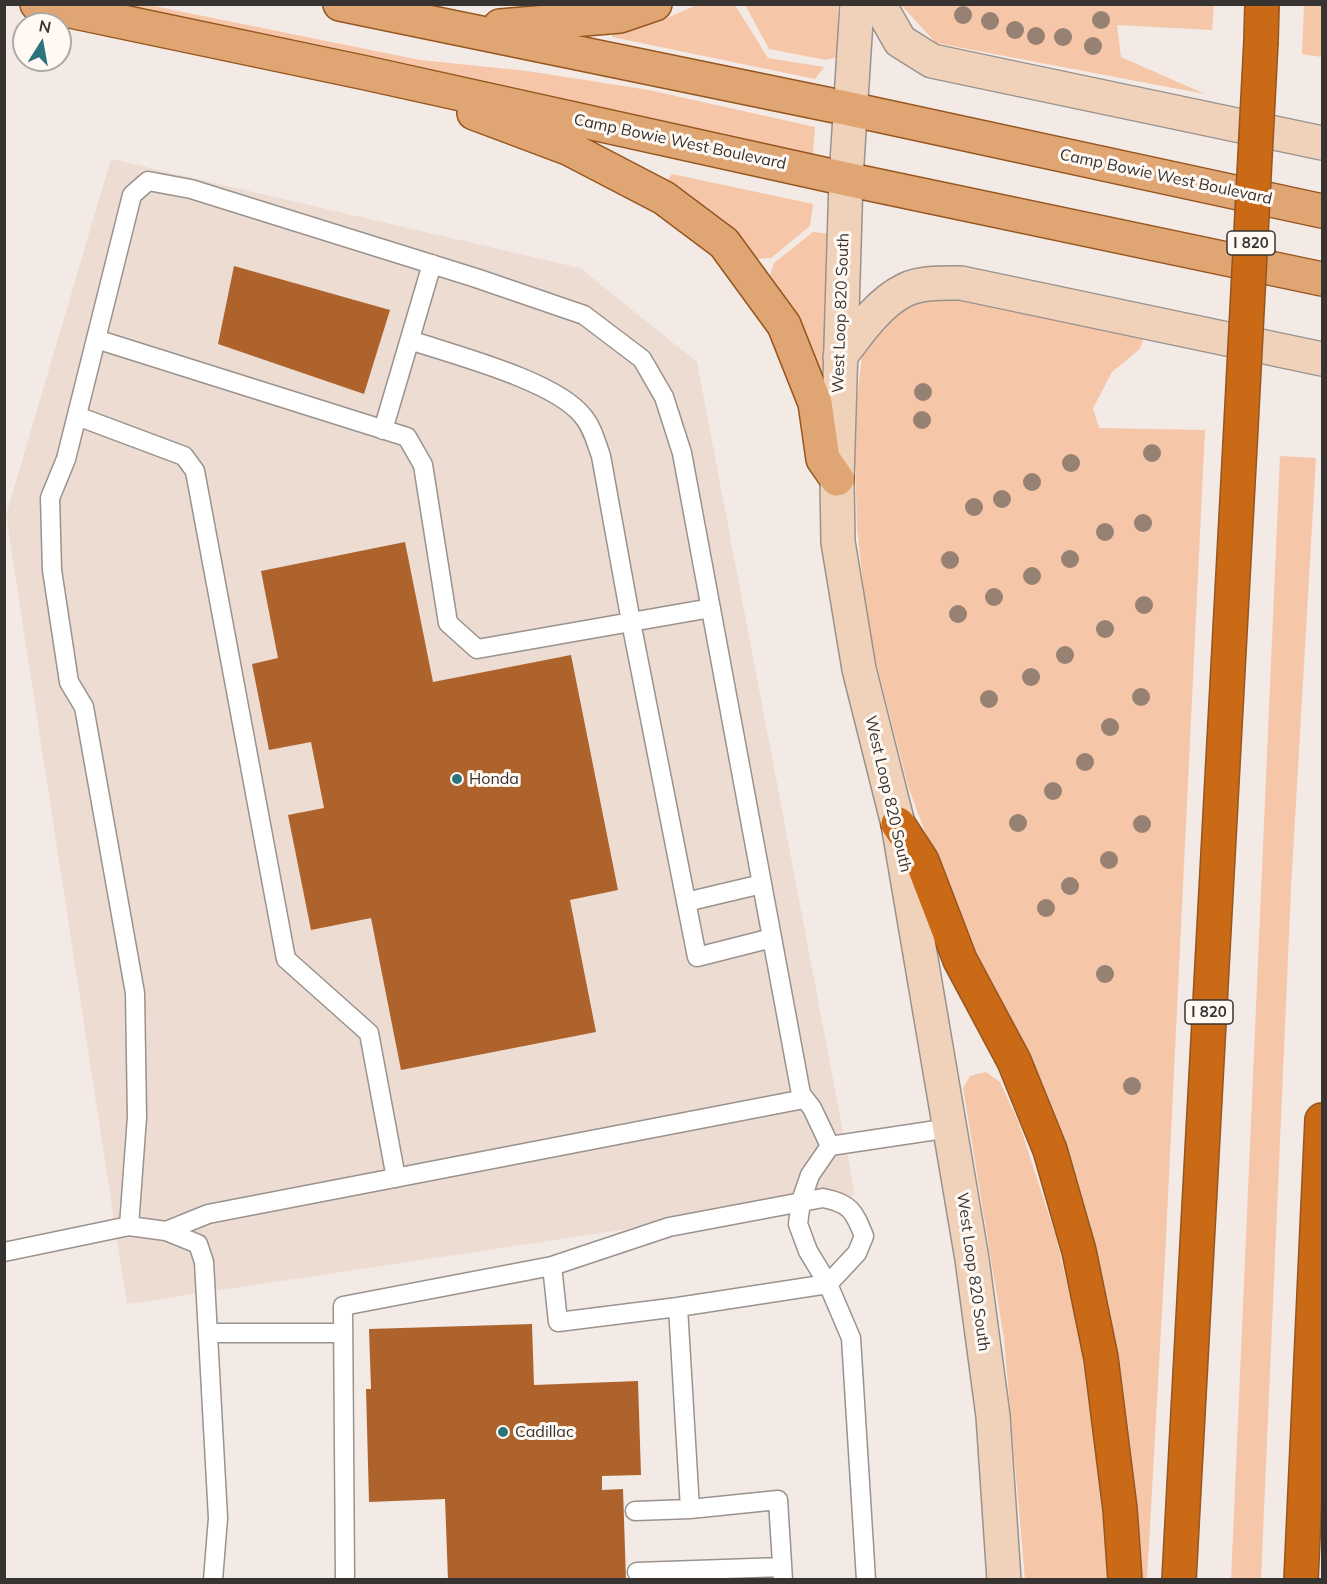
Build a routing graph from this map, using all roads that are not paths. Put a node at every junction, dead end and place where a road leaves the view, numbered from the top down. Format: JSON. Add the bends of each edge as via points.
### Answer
{"nodes":[{"id":1,"x":340,"y":4,"type":"edge"},
{"id":2,"x":655,"y":4,"type":"edge"},
{"id":3,"x":858,"y":4,"type":"edge"},
{"id":4,"x":879,"y":4,"type":"edge"},
{"id":5,"x":1262,"y":4,"type":"edge"},
{"id":6,"x":47,"y":6,"type":"edge"},
{"id":7,"x":459,"y":29,"type":"junction"},
{"id":8,"x":366,"y":73,"type":"junction"},
{"id":9,"x":850,"y":109,"type":"junction"},
{"id":10,"x":1323,"y":143,"type":"edge"},
{"id":11,"x":846,"y":179,"type":"junction"},
{"id":12,"x":1323,"y":211,"type":"edge"},
{"id":13,"x":432,"y":264,"type":"junction"},
{"id":14,"x":1323,"y":279,"type":"edge"},
{"id":15,"x":96,"y":339,"type":"junction"},
{"id":16,"x":410,"y":340,"type":"junction"},
{"id":17,"x":840,"y":357,"type":"junction"},
{"id":18,"x":1323,"y":359,"type":"edge"},
{"id":19,"x":77,"y":416,"type":"junction"},
{"id":20,"x":383,"y":430,"type":"junction"},
{"id":21,"x":837,"y":479,"type":"junction"},
{"id":22,"x":711,"y":608,"type":"junction"},
{"id":23,"x":631,"y":622,"type":"junction"},
{"id":24,"x":898,"y":824,"type":"junction"},
{"id":25,"x":762,"y":884,"type":"junction"},
{"id":26,"x":686,"y":902,"type":"junction"},
{"id":27,"x":772,"y":938,"type":"junction"},
{"id":28,"x":804,"y":1099,"type":"junction"},
{"id":29,"x":1323,"y":1120,"type":"edge"},
{"id":30,"x":950,"y":1128,"type":"junction"},
{"id":31,"x":830,"y":1146,"type":"junction"},
{"id":32,"x":396,"y":1178,"type":"junction"},
{"id":33,"x":801,"y":1201,"type":"junction"},
{"id":34,"x":129,"y":1226,"type":"junction"},
{"id":35,"x":166,"y":1231,"type":"junction"},
{"id":36,"x":4,"y":1252,"type":"edge"},
{"id":37,"x":552,"y":1266,"type":"junction"},
{"id":38,"x":828,"y":1284,"type":"junction"},
{"id":39,"x":678,"y":1307,"type":"junction"},
{"id":40,"x":208,"y":1333,"type":"junction"},
{"id":41,"x":343,"y":1333,"type":"junction"},
{"id":42,"x":690,"y":1509,"type":"junction"},
{"id":43,"x":635,"y":1511,"type":"dead end"},
{"id":44,"x":637,"y":1572,"type":"dead end"},
{"id":45,"x":783,"y":1573,"type":"edge"},
{"id":46,"x":213,"y":1580,"type":"edge"},
{"id":47,"x":345,"y":1580,"type":"edge"},
{"id":48,"x":866,"y":1580,"type":"edge"},
{"id":49,"x":1004,"y":1580,"type":"edge"},
{"id":50,"x":1125,"y":1580,"type":"edge"},
{"id":51,"x":1179,"y":1580,"type":"edge"},
{"id":52,"x":1301,"y":1580,"type":"edge"}],
"edges":[{"from":1,"to":7,"type":"main road","name":"Camp Bowie West Boulevard"},
{"from":2,"to":7,"type":"main road","via":[[620,16]]},
{"from":3,"to":9,"type":"main road","name":"West Loop 820 South"},
{"from":4,"to":10,"type":"main road","via":[[900,41],[932,61]]},
{"from":5,"to":51,"type":"highway","number":"I 820","bridge":true},
{"from":6,"to":8,"type":"main road","name":"Camp Bowie West Boulevard"},
{"from":7,"to":9,"type":"main road","name":"Camp Bowie West Boulevard"},
{"from":8,"to":11,"type":"main road","name":"Camp Bowie West Boulevard"},
{"from":8,"to":21,"type":"main road","via":[[570,149],[664,198],[724,243],[784,325],[815,403],[823,459]]},
{"from":9,"to":11,"type":"main road","name":"West Loop 820 South"},
{"from":9,"to":12,"type":"main road","name":"Camp Bowie West Boulevard"},
{"from":11,"to":14,"type":"main road","name":"Camp Bowie West Boulevard"},
{"from":11,"to":17,"type":"main road","name":"West Loop 820 South"},
{"from":13,"to":15,"type":"lane","via":[[191,189],[148,181],[132,195]]},
{"from":13,"to":16,"type":"lane"},
{"from":13,"to":22,"type":"lane","via":[[584,315],[642,359],[664,397],[682,453]]},
{"from":15,"to":19,"type":"lane"},
{"from":15,"to":20,"type":"lane"},
{"from":16,"to":20,"type":"lane"},
{"from":16,"to":23,"type":"lane","via":[[528,380],[564,399],[582,414],[601,456]]},
{"from":17,"to":18,"type":"main road","via":[[872,315],[905,290],[961,283]]},
{"from":17,"to":21,"type":"main road","name":"West Loop 820 South"},
{"from":19,"to":32,"type":"lane","via":[[184,456],[195,471],[286,959],[369,1033]]},
{"from":19,"to":34,"type":"lane","via":[[66,459],[50,498],[52,570],[69,682],[84,707],[135,993],[137,1117]]},
{"from":20,"to":23,"type":"lane","via":[[407,437],[423,465],[448,623],[477,649]]},
{"from":21,"to":24,"type":"main road","name":"West Loop 820 South","via":[[838,542],[859,669]]},
{"from":22,"to":23,"type":"lane"},
{"from":22,"to":25,"type":"lane"},
{"from":23,"to":26,"type":"lane"},
{"from":24,"to":30,"type":"main road","name":"West Loop 820 South"},
{"from":24,"to":50,"type":"highway","via":[[922,861],[960,960],[1014,1061],[1050,1150],[1080,1251],[1101,1358]]},
{"from":25,"to":26,"type":"lane"},
{"from":25,"to":27,"type":"lane"},
{"from":26,"to":27,"type":"lane","via":[[696,957]]},
{"from":27,"to":28,"type":"lane"},
{"from":28,"to":31,"type":"lane"},
{"from":28,"to":32,"type":"lane"},
{"from":29,"to":52,"type":"highway"},
{"from":30,"to":31,"type":"lane"},
{"from":30,"to":49,"type":"main road","name":"West Loop 820 South","via":[[993,1416]]},
{"from":31,"to":33,"type":"lane","via":[[810,1175]]},
{"from":32,"to":35,"type":"lane","via":[[208,1215]]},
{"from":33,"to":37,"type":"lane","via":[[669,1227]]},
{"from":33,"to":38,"type":"lane","via":[[798,1224],[807,1251]]},
{"from":33,"to":38,"type":"lane","via":[[823,1198],[842,1202],[856,1214],[864,1236],[857,1253]]},
{"from":34,"to":35,"type":"lane"},
{"from":34,"to":36,"type":"lane"},
{"from":35,"to":40,"type":"lane","via":[[198,1244],[204,1262]]},
{"from":37,"to":39,"type":"lane","via":[[558,1322]]},
{"from":37,"to":41,"type":"lane","via":[[343,1306]]},
{"from":38,"to":39,"type":"lane"},
{"from":38,"to":48,"type":"lane","via":[[851,1338]]},
{"from":39,"to":42,"type":"lane"},
{"from":40,"to":41,"type":"lane"},
{"from":40,"to":46,"type":"lane","via":[[218,1518]]},
{"from":41,"to":47,"type":"lane"},
{"from":42,"to":43,"type":"lane"},
{"from":42,"to":45,"type":"lane","via":[[777,1500]]},
{"from":44,"to":45,"type":"lane"}]}
